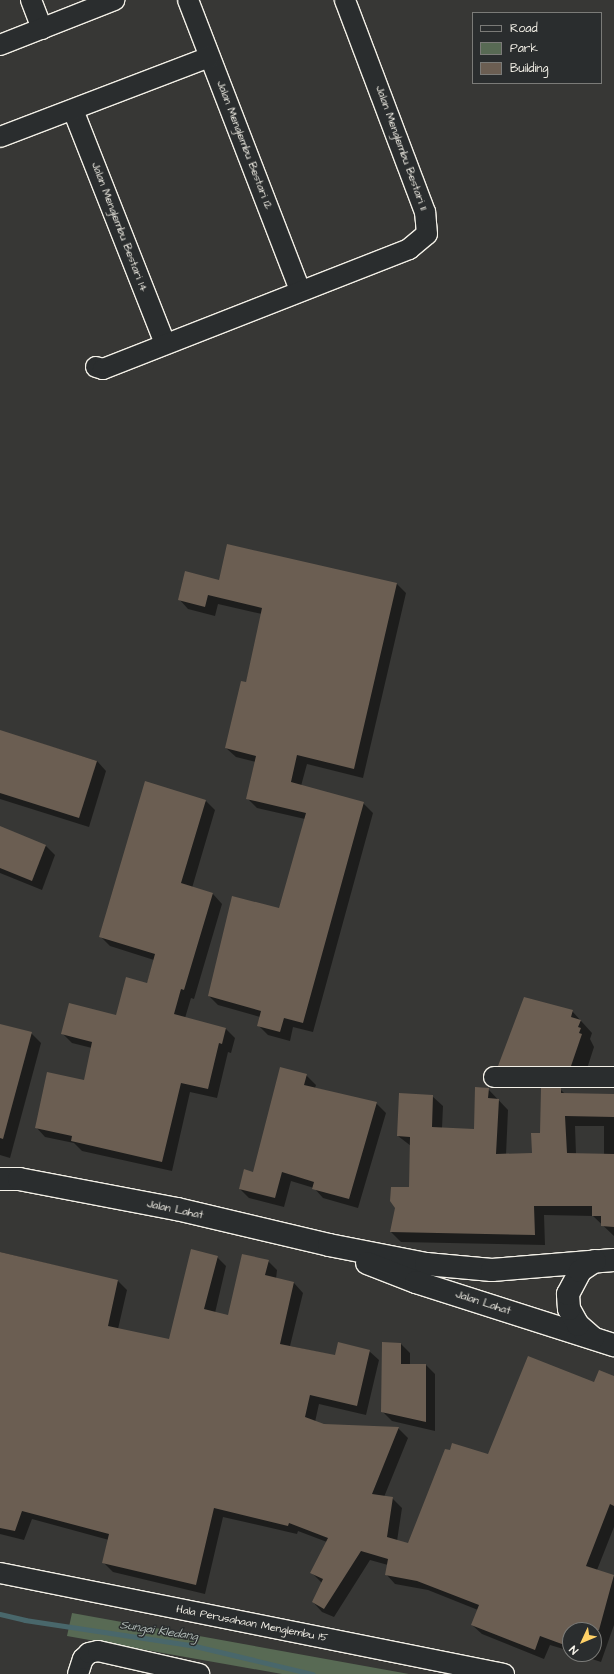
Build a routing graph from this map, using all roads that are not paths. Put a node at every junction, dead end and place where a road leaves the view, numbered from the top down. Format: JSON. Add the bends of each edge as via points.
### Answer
{"nodes":[{"id":1,"x":31,"y":0,"type":"edge"},
{"id":2,"x":114,"y":0,"type":"edge"},
{"id":3,"x":188,"y":0,"type":"edge"},
{"id":4,"x":345,"y":0,"type":"edge"},
{"id":5,"x":42,"y":29,"type":"junction"},
{"id":6,"x":0,"y":45,"type":"edge"},
{"id":7,"x":209,"y":57,"type":"junction"},
{"id":8,"x":73,"y":110,"type":"junction"},
{"id":9,"x":0,"y":137,"type":"edge"},
{"id":10,"x":300,"y":290,"type":"junction"},
{"id":11,"x":165,"y":344,"type":"junction"},
{"id":12,"x":96,"y":367,"type":"dead end"},
{"id":13,"x":494,"y":1077,"type":"dead end"},
{"id":14,"x":614,"y":1077,"type":"edge"},
{"id":15,"x":6,"y":1176,"type":"edge"},
{"id":16,"x":329,"y":1246,"type":"junction"},
{"id":17,"x":604,"y":1261,"type":"edge"},
{"id":18,"x":593,"y":1338,"type":"junction"},
{"id":19,"x":614,"y":1345,"type":"edge"},
{"id":20,"x":0,"y":1573,"type":"edge"},
{"id":21,"x":79,"y":1671,"type":"edge"},
{"id":22,"x":199,"y":1674,"type":"edge"},
{"id":23,"x":504,"y":1674,"type":"edge"}],
"edges":[{"from":1,"to":5,"type":"street"},
{"from":2,"to":5,"type":"street"},
{"from":3,"to":7,"type":"street","name":"Jalan Menglembu Bestari 12"},
{"from":4,"to":10,"type":"street","name":"Jalan Menglembu Bestari 11","via":[[425,212],[427,234],[409,248]]},
{"from":5,"to":6,"type":"street"},
{"from":7,"to":8,"type":"street"},
{"from":7,"to":10,"type":"street","name":"Jalan Menglembu Bestari 12"},
{"from":8,"to":9,"type":"street"},
{"from":8,"to":11,"type":"street","name":"Jalan Menglembu Bestari 14"},
{"from":10,"to":11,"type":"street"},
{"from":11,"to":12,"type":"street","via":[[103,369]]},
{"from":13,"to":14,"type":"street"},
{"from":15,"to":16,"type":"main road","name":"Jalan Lahat","via":[[177,1209]]},
{"from":16,"to":17,"type":"main road","name":"Jalan Lahat","via":[[426,1264],[492,1270]]},
{"from":16,"to":18,"type":"main road","name":"Jalan Lahat","via":[[416,1282]]},
{"from":17,"to":18,"type":"main road","via":[[580,1271],[568,1294],[572,1314],[578,1325]]},
{"from":18,"to":19,"type":"main road","name":"Jalan Lahat"},
{"from":20,"to":23,"type":"street","name":"Hala Perusahaan Menglembu 15"},
{"from":21,"to":22,"type":"street","via":[[83,1659],[98,1651]]}]}
